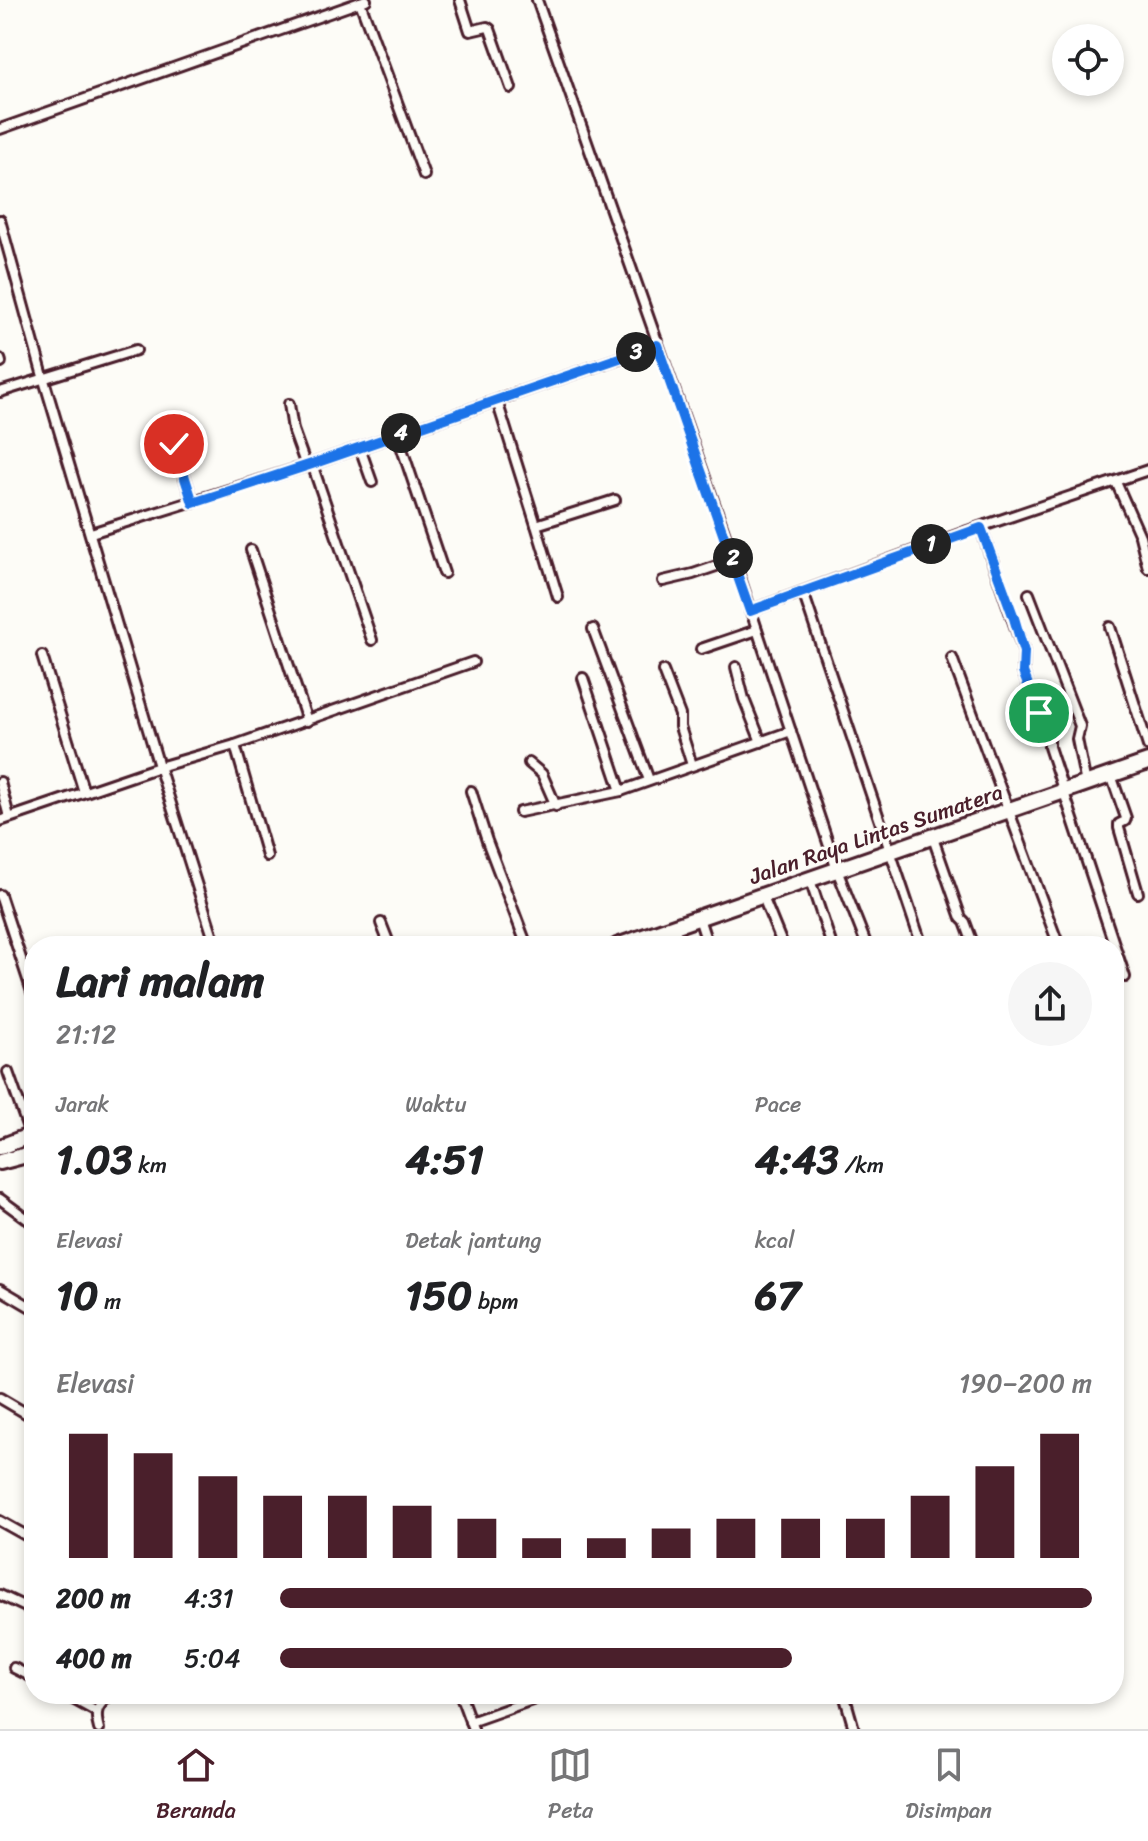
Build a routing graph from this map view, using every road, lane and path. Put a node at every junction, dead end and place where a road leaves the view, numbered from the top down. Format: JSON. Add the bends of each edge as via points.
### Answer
{"nodes":[{"id":1,"x":460,"y":0,"type":"edge"},
{"id":2,"x":537,"y":0,"type":"edge"},
{"id":3,"x":363,"y":1,"type":"edge"},
{"id":4,"x":511,"y":88,"type":"dead end"},
{"id":5,"x":0,"y":129,"type":"edge"},
{"id":6,"x":424,"y":175,"type":"dead end"},
{"id":7,"x":0,"y":220,"type":"edge"},
{"id":8,"x":657,"y":345,"type":"junction"},
{"id":9,"x":136,"y":350,"type":"dead end"},
{"id":10,"x":44,"y":380,"type":"junction"},
{"id":11,"x":0,"y":392,"type":"edge"},
{"id":12,"x":497,"y":401,"type":"junction"},
{"id":13,"x":289,"y":404,"type":"dead end"},
{"id":14,"x":397,"y":434,"type":"junction"},
{"id":15,"x":174,"y":444,"type":"dead end"},
{"id":16,"x":360,"y":448,"type":"junction"},
{"id":17,"x":309,"y":465,"type":"junction"},
{"id":18,"x":1148,"y":470,"type":"edge"},
{"id":19,"x":372,"y":482,"type":"dead end"},
{"id":20,"x":1116,"y":482,"type":"junction"},
{"id":21,"x":615,"y":500,"type":"dead end"},
{"id":22,"x":193,"y":503,"type":"junction"},
{"id":23,"x":536,"y":525,"type":"junction"},
{"id":24,"x":981,"y":528,"type":"junction"},
{"id":25,"x":91,"y":533,"type":"junction"},
{"id":26,"x":251,"y":550,"type":"dead end"},
{"id":27,"x":734,"y":560,"type":"junction"},
{"id":28,"x":1148,"y":568,"type":"edge"},
{"id":29,"x":444,"y":573,"type":"dead end"},
{"id":30,"x":663,"y":581,"type":"dead end"},
{"id":31,"x":803,"y":592,"type":"junction"},
{"id":32,"x":1029,"y":594,"type":"dead end"},
{"id":33,"x":558,"y":597,"type":"dead end"},
{"id":34,"x":750,"y":611,"type":"junction"},
{"id":35,"x":1110,"y":627,"type":"dead end"},
{"id":36,"x":593,"y":629,"type":"dead end"},
{"id":37,"x":757,"y":630,"type":"junction"},
{"id":38,"x":372,"y":640,"type":"dead end"},
{"id":39,"x":701,"y":649,"type":"dead end"},
{"id":40,"x":42,"y":656,"type":"dead end"},
{"id":41,"x":952,"y":658,"type":"dead end"},
{"id":42,"x":473,"y":662,"type":"dead end"},
{"id":43,"x":736,"y":667,"type":"dead end"},
{"id":44,"x":663,"y":671,"type":"dead end"},
{"id":45,"x":583,"y":678,"type":"dead end"},
{"id":46,"x":307,"y":721,"type":"junction"},
{"id":47,"x":791,"y":731,"type":"junction"},
{"id":48,"x":761,"y":742,"type":"junction"},
{"id":49,"x":235,"y":745,"type":"junction"},
{"id":50,"x":1148,"y":746,"type":"edge"},
{"id":51,"x":1148,"y":762,"type":"edge"},
{"id":52,"x":529,"y":763,"type":"dead end"},
{"id":53,"x":692,"y":765,"type":"junction"},
{"id":54,"x":159,"y":767,"type":"junction"},
{"id":55,"x":1111,"y":775,"type":"junction"},
{"id":56,"x":649,"y":780,"type":"junction"},
{"id":57,"x":0,"y":782,"type":"edge"},
{"id":58,"x":1086,"y":784,"type":"junction"},
{"id":59,"x":471,"y":791,"type":"dead end"},
{"id":60,"x":621,"y":791,"type":"junction"},
{"id":61,"x":84,"y":792,"type":"junction"},
{"id":62,"x":1063,"y":792,"type":"junction"},
{"id":63,"x":556,"y":806,"type":"junction"},
{"id":64,"x":520,"y":812,"type":"dead end"},
{"id":65,"x":1009,"y":812,"type":"junction"},
{"id":66,"x":5,"y":819,"type":"edge"},
{"id":67,"x":933,"y":838,"type":"junction"},
{"id":68,"x":892,"y":852,"type":"junction"},
{"id":69,"x":267,"y":856,"type":"dead end"},
{"id":70,"x":837,"y":870,"type":"junction"},
{"id":71,"x":810,"y":880,"type":"junction"},
{"id":72,"x":1138,"y":893,"type":"dead end"},
{"id":73,"x":0,"y":895,"type":"edge"},
{"id":74,"x":763,"y":897,"type":"junction"},
{"id":75,"x":699,"y":918,"type":"junction"},
{"id":76,"x":381,"y":923,"type":"dead end"},
{"id":77,"x":674,"y":927,"type":"junction"},
{"id":78,"x":213,"y":936,"type":"edge"},
{"id":79,"x":386,"y":936,"type":"edge"},
{"id":80,"x":523,"y":936,"type":"edge"},
{"id":81,"x":648,"y":936,"type":"edge"},
{"id":82,"x":677,"y":936,"type":"edge"},
{"id":83,"x":705,"y":936,"type":"edge"},
{"id":84,"x":779,"y":936,"type":"edge"},
{"id":85,"x":829,"y":936,"type":"edge"},
{"id":86,"x":863,"y":936,"type":"edge"},
{"id":87,"x":919,"y":936,"type":"edge"},
{"id":88,"x":970,"y":936,"type":"edge"},
{"id":89,"x":1055,"y":936,"type":"edge"},
{"id":90,"x":1111,"y":936,"type":"edge"},
{"id":91,"x":24,"y":968,"type":"edge"},
{"id":92,"x":1124,"y":974,"type":"edge"},
{"id":93,"x":1125,"y":977,"type":"dead end"},
{"id":94,"x":8,"y":1072,"type":"dead end"},
{"id":95,"x":24,"y":1113,"type":"edge"},
{"id":96,"x":24,"y":1137,"type":"edge"},
{"id":97,"x":0,"y":1147,"type":"edge"},
{"id":98,"x":24,"y":1156,"type":"edge"},
{"id":99,"x":0,"y":1162,"type":"edge"},
{"id":100,"x":0,"y":1199,"type":"edge"},
{"id":101,"x":24,"y":1217,"type":"edge"},
{"id":102,"x":0,"y":1289,"type":"edge"},
{"id":103,"x":24,"y":1303,"type":"edge"},
{"id":104,"x":0,"y":1398,"type":"edge"},
{"id":105,"x":24,"y":1412,"type":"edge"},
{"id":106,"x":0,"y":1521,"type":"edge"},
{"id":107,"x":24,"y":1534,"type":"edge"},
{"id":108,"x":0,"y":1595,"type":"edge"},
{"id":109,"x":24,"y":1606,"type":"edge"},
{"id":110,"x":14,"y":1668,"type":"dead end"},
{"id":111,"x":24,"y":1673,"type":"edge"},
{"id":112,"x":82,"y":1704,"type":"edge"},
{"id":113,"x":102,"y":1704,"type":"edge"},
{"id":114,"x":463,"y":1704,"type":"edge"},
{"id":115,"x":525,"y":1704,"type":"edge"},
{"id":116,"x":847,"y":1704,"type":"edge"},
{"id":117,"x":95,"y":1711,"type":"junction"},
{"id":118,"x":471,"y":1726,"type":"edge"},
{"id":119,"x":99,"y":1729,"type":"edge"},
{"id":120,"x":854,"y":1729,"type":"edge"}],
"edges":[{"from":1,"to":4,"type":"street","via":[[470,31],[490,29]]},
{"from":2,"to":8,"type":"street"},
{"from":3,"to":5,"type":"street"},
{"from":3,"to":6,"type":"street"},
{"from":7,"to":10,"type":"street"},
{"from":8,"to":12,"type":"street"},
{"from":8,"to":27,"type":"street"},
{"from":9,"to":10,"type":"street"},
{"from":10,"to":11,"type":"street"},
{"from":10,"to":25,"type":"street"},
{"from":12,"to":14,"type":"street"},
{"from":12,"to":23,"type":"street"},
{"from":13,"to":17,"type":"street","via":[[293,430]]},
{"from":14,"to":16,"type":"street"},
{"from":14,"to":29,"type":"street"},
{"from":15,"to":22,"type":"street"},
{"from":16,"to":17,"type":"street"},
{"from":16,"to":19,"type":"street"},
{"from":17,"to":22,"type":"street"},
{"from":17,"to":38,"type":"street"},
{"from":18,"to":20,"type":"street"},
{"from":20,"to":24,"type":"street"},
{"from":20,"to":28,"type":"street"},
{"from":21,"to":23,"type":"street"},
{"from":22,"to":25,"type":"street"},
{"from":23,"to":33,"type":"street"},
{"from":24,"to":31,"type":"street"},
{"from":24,"to":62,"type":"street","via":[[1014,618],[1024,652],[1023,672]]},
{"from":25,"to":54,"type":"street"},
{"from":26,"to":46,"type":"street"},
{"from":27,"to":30,"type":"street"},
{"from":27,"to":34,"type":"street"},
{"from":31,"to":34,"type":"street"},
{"from":31,"to":68,"type":"street"},
{"from":32,"to":58,"type":"street","via":[[1080,726],[1077,739]]},
{"from":34,"to":37,"type":"street"},
{"from":35,"to":50,"type":"street"},
{"from":36,"to":56,"type":"street"},
{"from":37,"to":39,"type":"street"},
{"from":37,"to":47,"type":"street"},
{"from":40,"to":61,"type":"street"},
{"from":41,"to":65,"type":"street"},
{"from":42,"to":46,"type":"street"},
{"from":43,"to":48,"type":"street"},
{"from":44,"to":53,"type":"street"},
{"from":45,"to":60,"type":"street"},
{"from":46,"to":49,"type":"street"},
{"from":47,"to":48,"type":"street"},
{"from":47,"to":70,"type":"street"},
{"from":48,"to":53,"type":"street"},
{"from":49,"to":54,"type":"street"},
{"from":49,"to":69,"type":"street"},
{"from":51,"to":55,"type":"highway","name":"Jalan Raya Lintas Sumatera"},
{"from":52,"to":63,"type":"street","via":[[542,774]]},
{"from":53,"to":56,"type":"street"},
{"from":54,"to":61,"type":"street"},
{"from":54,"to":78,"type":"street"},
{"from":55,"to":58,"type":"highway","name":"Jalan Raya Lintas Sumatera"},
{"from":55,"to":72,"type":"street","via":[[1126,818],[1119,828]]},
{"from":56,"to":60,"type":"street"},
{"from":57,"to":66,"type":"street"},
{"from":58,"to":62,"type":"highway","name":"Jalan Raya Lintas Sumatera"},
{"from":59,"to":80,"type":"street"},
{"from":60,"to":63,"type":"street"},
{"from":61,"to":66,"type":"street"},
{"from":62,"to":65,"type":"highway","name":"Jalan Raya Lintas Sumatera"},
{"from":62,"to":90,"type":"street"},
{"from":63,"to":64,"type":"street"},
{"from":65,"to":67,"type":"highway","name":"Jalan Raya Lintas Sumatera"},
{"from":65,"to":89,"type":"street"},
{"from":67,"to":68,"type":"highway","name":"Jalan Raya Lintas Sumatera"},
{"from":67,"to":88,"type":"street"},
{"from":68,"to":70,"type":"highway","name":"Jalan Raya Lintas Sumatera"},
{"from":68,"to":87,"type":"street"},
{"from":70,"to":71,"type":"highway","name":"Jalan Raya Lintas Sumatera"},
{"from":70,"to":86,"type":"street"},
{"from":71,"to":74,"type":"highway","name":"Jalan Raya Lintas Sumatera"},
{"from":71,"to":85,"type":"street"},
{"from":73,"to":91,"type":"street"},
{"from":74,"to":75,"type":"highway","name":"Jalan Raya Lintas Sumatera"},
{"from":74,"to":84,"type":"street"},
{"from":75,"to":77,"type":"highway","name":"Jalan Raya Lintas Sumatera"},
{"from":75,"to":83,"type":"street"},
{"from":76,"to":79,"type":"street"},
{"from":77,"to":81,"type":"highway","name":"Jalan Raya Lintas Sumatera"},
{"from":77,"to":82,"type":"street"},
{"from":92,"to":93,"type":"street"},
{"from":94,"to":95,"type":"street"},
{"from":96,"to":97,"type":"highway"},
{"from":98,"to":99,"type":"highway"},
{"from":100,"to":101,"type":"street"},
{"from":102,"to":103,"type":"street"},
{"from":104,"to":105,"type":"street"},
{"from":106,"to":107,"type":"street"},
{"from":108,"to":109,"type":"street"},
{"from":110,"to":111,"type":"street"},
{"from":112,"to":117,"type":"street"},
{"from":113,"to":117,"type":"street"},
{"from":114,"to":118,"type":"street"},
{"from":115,"to":118,"type":"street"},
{"from":116,"to":120,"type":"street"},
{"from":117,"to":119,"type":"street"}]}
